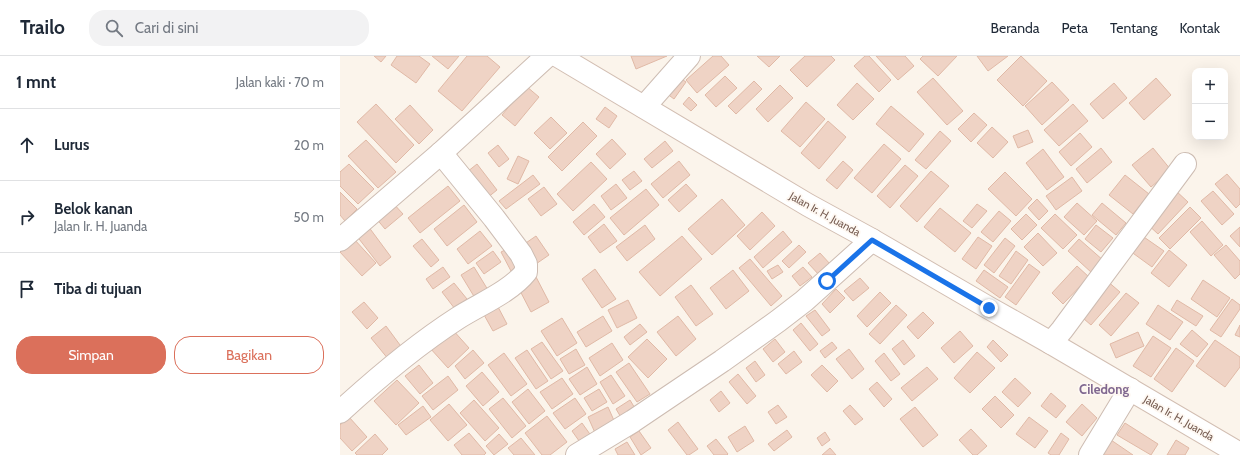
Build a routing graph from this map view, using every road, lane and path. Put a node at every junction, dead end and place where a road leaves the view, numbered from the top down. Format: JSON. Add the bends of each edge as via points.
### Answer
{"nodes":[{"id":1,"x":547,"y":56,"type":"edge"},
{"id":2,"x":558,"y":56,"type":"edge"},
{"id":3,"x":689,"y":56,"type":"edge"},
{"id":4,"x":644,"y":107,"type":"junction"},
{"id":5,"x":440,"y":153,"type":"junction"},
{"id":6,"x":1185,"y":164,"type":"dead end"},
{"id":7,"x":340,"y":240,"type":"edge"},
{"id":8,"x":872,"y":240,"type":"junction"},
{"id":9,"x":1052,"y":343,"type":"junction"},
{"id":10,"x":1130,"y":389,"type":"junction"},
{"id":11,"x":340,"y":412,"type":"edge"},
{"id":12,"x":1240,"y":454,"type":"edge"},
{"id":13,"x":576,"y":455,"type":"edge"},
{"id":14,"x":1090,"y":455,"type":"edge"}],
"edges":[{"from":1,"to":5,"type":"street"},
{"from":2,"to":4,"type":"street","name":"Jalan Ir. H. Juanda"},
{"from":3,"to":4,"type":"street"},
{"from":4,"to":8,"type":"street","name":"Jalan Ir. H. Juanda","via":[[808,205]]},
{"from":5,"to":7,"type":"street"},
{"from":5,"to":11,"type":"street","via":[[521,254],[526,264],[526,272],[517,281],[458,318],[410,353]]},
{"from":6,"to":9,"type":"street"},
{"from":8,"to":9,"type":"street","name":"Jalan Ir. H. Juanda"},
{"from":8,"to":13,"type":"street","via":[[804,302],[778,321],[634,421]]},
{"from":9,"to":10,"type":"street","name":"Jalan Ir. H. Juanda"},
{"from":10,"to":12,"type":"street","name":"Jalan Ir. H. Juanda"},
{"from":10,"to":14,"type":"street"}]}
